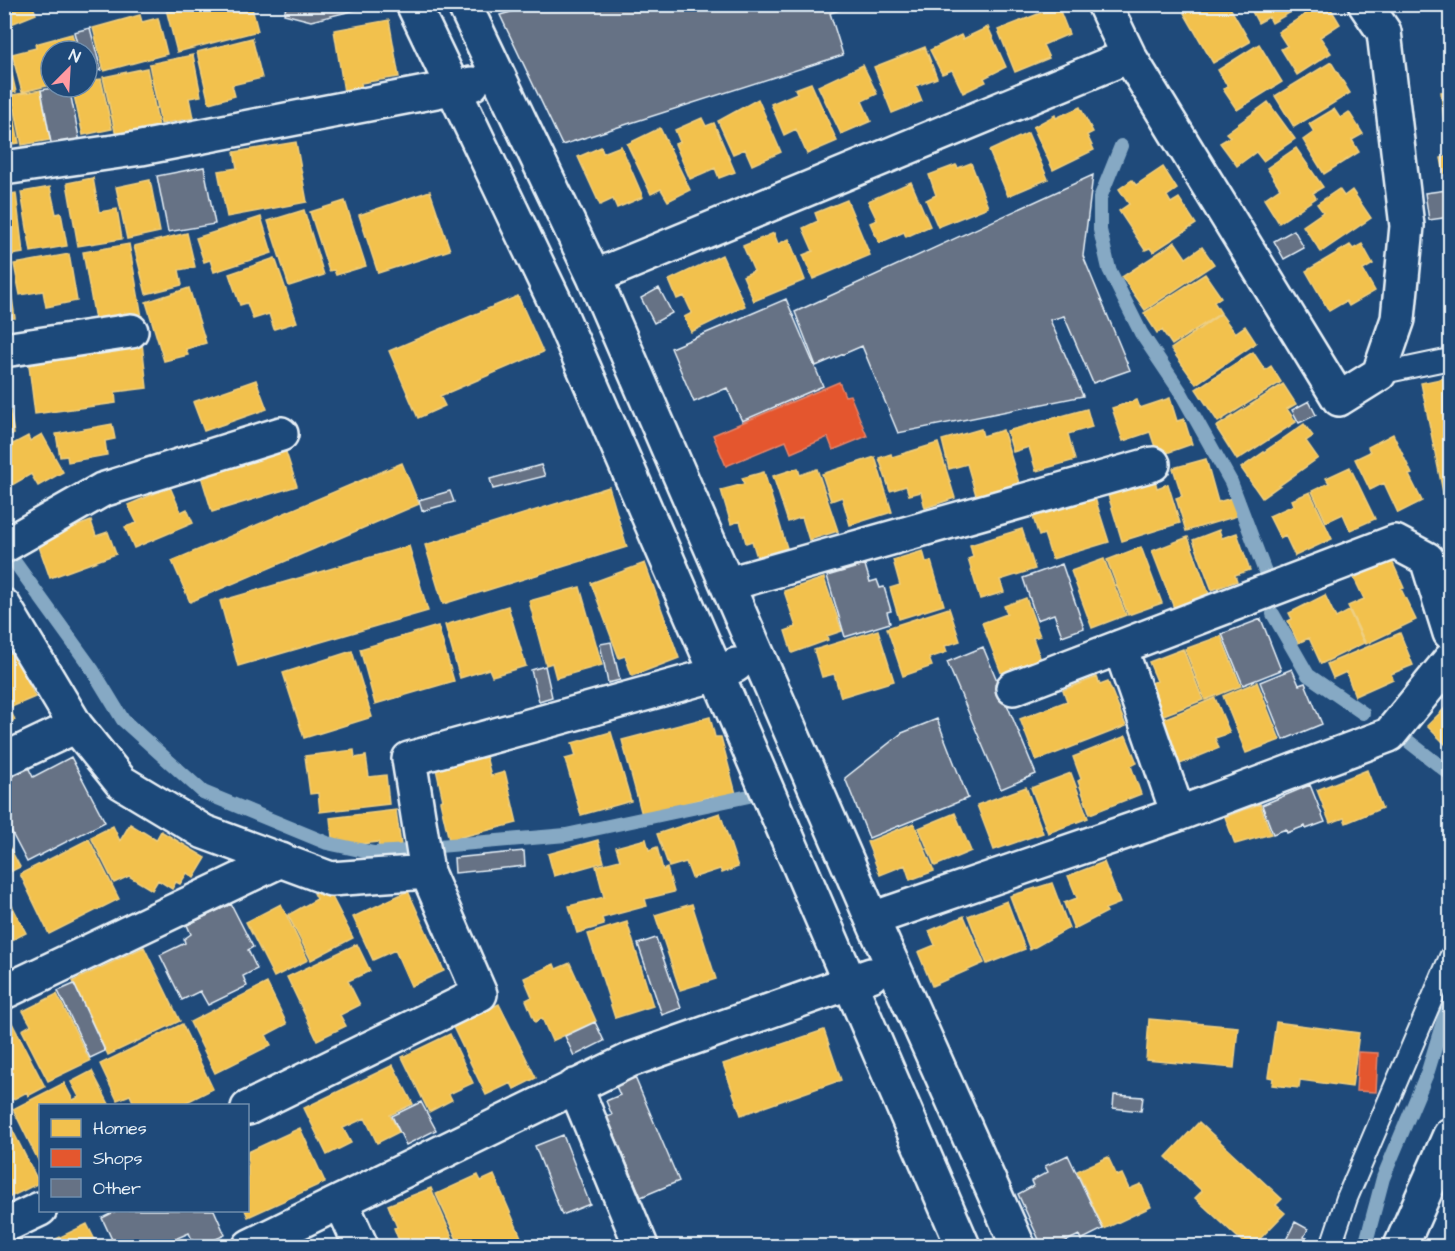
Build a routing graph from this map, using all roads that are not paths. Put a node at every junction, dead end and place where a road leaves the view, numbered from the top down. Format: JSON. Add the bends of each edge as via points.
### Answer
{"nodes":[{"id":1,"x":413,"y":4,"type":"edge"},
{"id":2,"x":464,"y":4,"type":"edge"},
{"id":3,"x":1104,"y":4,"type":"edge"},
{"id":4,"x":1365,"y":4,"type":"edge"},
{"id":5,"x":1129,"y":56,"type":"junction"},
{"id":6,"x":500,"y":79,"type":"junction"},
{"id":7,"x":453,"y":88,"type":"junction"},
{"id":8,"x":4,"y":168,"type":"edge"},
{"id":9,"x":555,"y":194,"type":"junction"},
{"id":10,"x":512,"y":211,"type":"junction"},
{"id":11,"x":594,"y":277,"type":"junction"},
{"id":12,"x":131,"y":332,"type":"dead end"},
{"id":13,"x":4,"y":350,"type":"edge"},
{"id":14,"x":1450,"y":359,"type":"edge"},
{"id":15,"x":1379,"y":374,"type":"junction"},
{"id":16,"x":281,"y":434,"type":"dead end"},
{"id":17,"x":1153,"y":464,"type":"dead end"},
{"id":18,"x":4,"y":546,"type":"edge"},
{"id":19,"x":728,"y":584,"type":"junction"},
{"id":20,"x":4,"y":606,"type":"edge"},
{"id":21,"x":1450,"y":633,"type":"edge"},
{"id":22,"x":1120,"y":647,"type":"junction"},
{"id":23,"x":759,"y":655,"type":"junction"},
{"id":24,"x":1450,"y":660,"type":"edge"},
{"id":25,"x":717,"y":674,"type":"junction"},
{"id":26,"x":1013,"y":687,"type":"dead end"},
{"id":27,"x":76,"y":726,"type":"junction"},
{"id":28,"x":4,"y":760,"type":"edge"},
{"id":29,"x":1178,"y":814,"type":"junction"},
{"id":30,"x":281,"y":860,"type":"junction"},
{"id":31,"x":427,"y":872,"type":"junction"},
{"id":32,"x":872,"y":919,"type":"junction"},
{"id":33,"x":1450,"y":957,"type":"edge"},
{"id":34,"x":893,"y":967,"type":"junction"},
{"id":35,"x":849,"y":982,"type":"junction"},
{"id":36,"x":4,"y":992,"type":"edge"},
{"id":37,"x":575,"y":1086,"type":"junction"},
{"id":38,"x":249,"y":1108,"type":"edge"},
{"id":39,"x":1450,"y":1135,"type":"edge"},
{"id":40,"x":341,"y":1202,"type":"junction"},
{"id":41,"x":39,"y":1209,"type":"edge"},
{"id":42,"x":4,"y":1226,"type":"edge"},
{"id":43,"x":250,"y":1246,"type":"edge"},
{"id":44,"x":361,"y":1246,"type":"edge"},
{"id":45,"x":641,"y":1246,"type":"edge"},
{"id":46,"x":963,"y":1246,"type":"edge"},
{"id":47,"x":1018,"y":1246,"type":"edge"},
{"id":48,"x":1331,"y":1246,"type":"edge"},
{"id":49,"x":1401,"y":1246,"type":"edge"}],
"edges":[{"from":1,"to":7,"type":"street"},
{"from":2,"to":6,"type":"street"},
{"from":3,"to":5,"type":"street"},
{"from":4,"to":15,"type":"street","via":[[1384,32],[1407,226],[1398,319]]},
{"from":5,"to":11,"type":"street"},
{"from":5,"to":15,"type":"street","via":[[1339,399]]},
{"from":6,"to":7,"type":"street"},
{"from":6,"to":9,"type":"street"},
{"from":7,"to":8,"type":"street","via":[[141,148]]},
{"from":7,"to":10,"type":"street"},
{"from":9,"to":10,"type":"street"},
{"from":9,"to":11,"type":"street"},
{"from":10,"to":25,"type":"street"},
{"from":11,"to":19,"type":"street"},
{"from":12,"to":13,"type":"street"},
{"from":14,"to":15,"type":"lane"},
{"from":16,"to":18,"type":"street","via":[[102,490]]},
{"from":17,"to":19,"type":"street"},
{"from":19,"to":23,"type":"street"},
{"from":20,"to":27,"type":"street"},
{"from":21,"to":22,"type":"street","via":[[1428,559],[1395,542]]},
{"from":22,"to":26,"type":"street"},
{"from":22,"to":29,"type":"street"},
{"from":23,"to":25,"type":"street"},
{"from":23,"to":32,"type":"street"},
{"from":24,"to":29,"type":"street","via":[[1389,735]]},
{"from":25,"to":31,"type":"street","via":[[409,759]]},
{"from":25,"to":35,"type":"street"},
{"from":27,"to":28,"type":"street"},
{"from":27,"to":30,"type":"street","via":[[122,782],[204,832]]},
{"from":29,"to":32,"type":"street"},
{"from":30,"to":31,"type":"street","via":[[331,879]]},
{"from":30,"to":36,"type":"street"},
{"from":31,"to":38,"type":"street","via":[[480,994]]},
{"from":32,"to":34,"type":"street"},
{"from":33,"to":48,"type":"lane","via":[[1347,1198]]},
{"from":34,"to":35,"type":"street"},
{"from":34,"to":47,"type":"street"},
{"from":35,"to":37,"type":"street","via":[[630,1060]]},
{"from":35,"to":46,"type":"street"},
{"from":37,"to":40,"type":"street"},
{"from":37,"to":45,"type":"street"},
{"from":39,"to":49,"type":"street"},
{"from":40,"to":43,"type":"street"},
{"from":40,"to":44,"type":"street"},
{"from":41,"to":42,"type":"street"}]}
